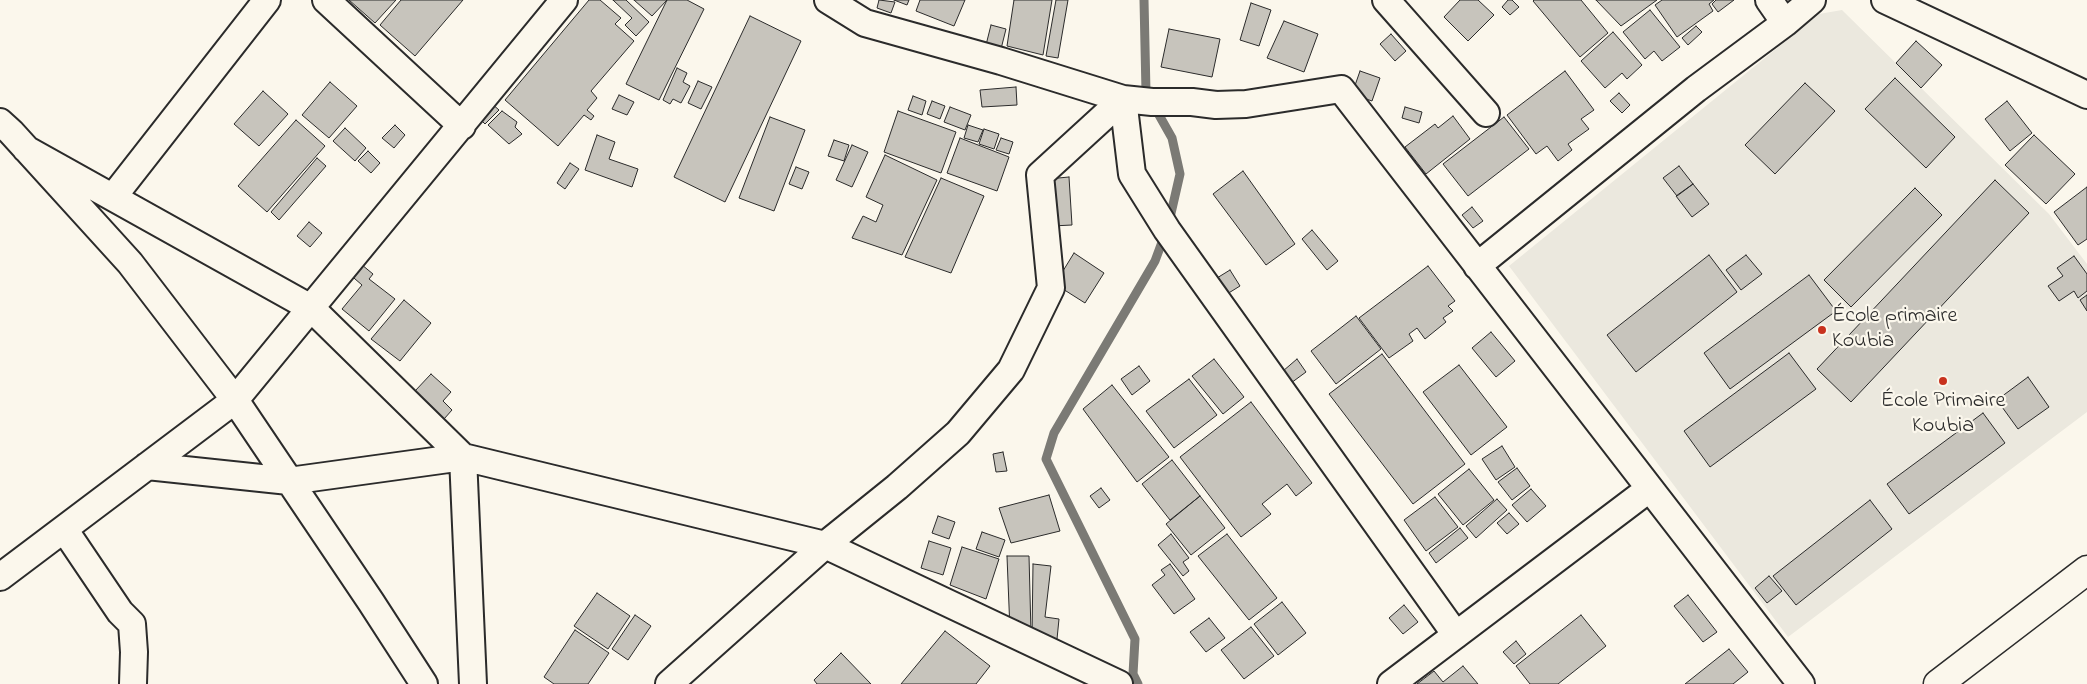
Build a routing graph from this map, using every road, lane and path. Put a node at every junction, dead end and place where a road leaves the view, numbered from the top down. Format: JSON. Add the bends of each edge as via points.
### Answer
{"nodes":[{"id":1,"x":267,"y":0,"type":"edge"},
{"id":2,"x":326,"y":0,"type":"edge"},
{"id":3,"x":564,"y":0,"type":"edge"},
{"id":4,"x":828,"y":0,"type":"edge"},
{"id":5,"x":1386,"y":0,"type":"edge"},
{"id":6,"x":1770,"y":0,"type":"edge"},
{"id":7,"x":1812,"y":0,"type":"edge"},
{"id":8,"x":1885,"y":0,"type":"edge"},
{"id":9,"x":1785,"y":24,"type":"junction"},
{"id":10,"x":2087,"y":95,"type":"edge"},
{"id":11,"x":1124,"y":98,"type":"junction"},
{"id":12,"x":1486,"y":113,"type":"dead end"},
{"id":13,"x":0,"y":122,"type":"edge"},
{"id":14,"x":462,"y":126,"type":"junction"},
{"id":15,"x":26,"y":148,"type":"junction"},
{"id":16,"x":113,"y":197,"type":"junction"},
{"id":17,"x":1477,"y":266,"type":"junction"},
{"id":18,"x":311,"y":308,"type":"junction"},
{"id":19,"x":235,"y":400,"type":"junction"},
{"id":20,"x":463,"y":457,"type":"junction"},
{"id":21,"x":148,"y":466,"type":"junction"},
{"id":22,"x":289,"y":481,"type":"junction"},
{"id":23,"x":1649,"y":489,"type":"junction"},
{"id":24,"x":64,"y":529,"type":"junction"},
{"id":25,"x":825,"y":546,"type":"junction"},
{"id":26,"x":2087,"y":570,"type":"edge"},
{"id":27,"x":0,"y":577,"type":"edge"},
{"id":28,"x":1456,"y":635,"type":"junction"},
{"id":29,"x":133,"y":684,"type":"edge"},
{"id":30,"x":424,"y":684,"type":"edge"},
{"id":31,"x":473,"y":684,"type":"edge"},
{"id":32,"x":669,"y":684,"type":"edge"},
{"id":33,"x":1120,"y":684,"type":"edge"},
{"id":34,"x":1391,"y":684,"type":"edge"},
{"id":35,"x":1801,"y":684,"type":"edge"},
{"id":36,"x":1938,"y":684,"type":"edge"}],
"edges":[{"from":1,"to":16,"type":"street"},
{"from":2,"to":14,"type":"street"},
{"from":3,"to":14,"type":"street"},
{"from":4,"to":11,"type":"street","via":[[865,24]]},
{"from":5,"to":12,"type":"street"},
{"from":6,"to":9,"type":"street"},
{"from":7,"to":9,"type":"street"},
{"from":8,"to":10,"type":"street"},
{"from":9,"to":17,"type":"street","via":[[1696,89]]},
{"from":11,"to":17,"type":"street","via":[[1152,102],[1246,104],[1341,89]]},
{"from":11,"to":25,"type":"street","via":[[1040,175],[1051,288],[1011,370],[958,433]]},
{"from":11,"to":28,"type":"street","via":[[1132,174],[1167,230]]},
{"from":13,"to":15,"type":"street"},
{"from":14,"to":18,"type":"street"},
{"from":15,"to":16,"type":"street"},
{"from":15,"to":19,"type":"street","via":[[130,263]]},
{"from":16,"to":18,"type":"street"},
{"from":17,"to":23,"type":"street"},
{"from":18,"to":19,"type":"street"},
{"from":18,"to":20,"type":"street"},
{"from":19,"to":21,"type":"street"},
{"from":19,"to":22,"type":"street"},
{"from":20,"to":22,"type":"street"},
{"from":20,"to":25,"type":"street"},
{"from":20,"to":31,"type":"street"},
{"from":21,"to":22,"type":"street"},
{"from":21,"to":24,"type":"street"},
{"from":22,"to":30,"type":"street"},
{"from":23,"to":28,"type":"street"},
{"from":23,"to":35,"type":"street"},
{"from":24,"to":27,"type":"street"},
{"from":24,"to":29,"type":"street","via":[[120,612],[132,624]]},
{"from":25,"to":32,"type":"street"},
{"from":25,"to":33,"type":"street"},
{"from":26,"to":36,"type":"main road"},
{"from":28,"to":34,"type":"street"}]}
